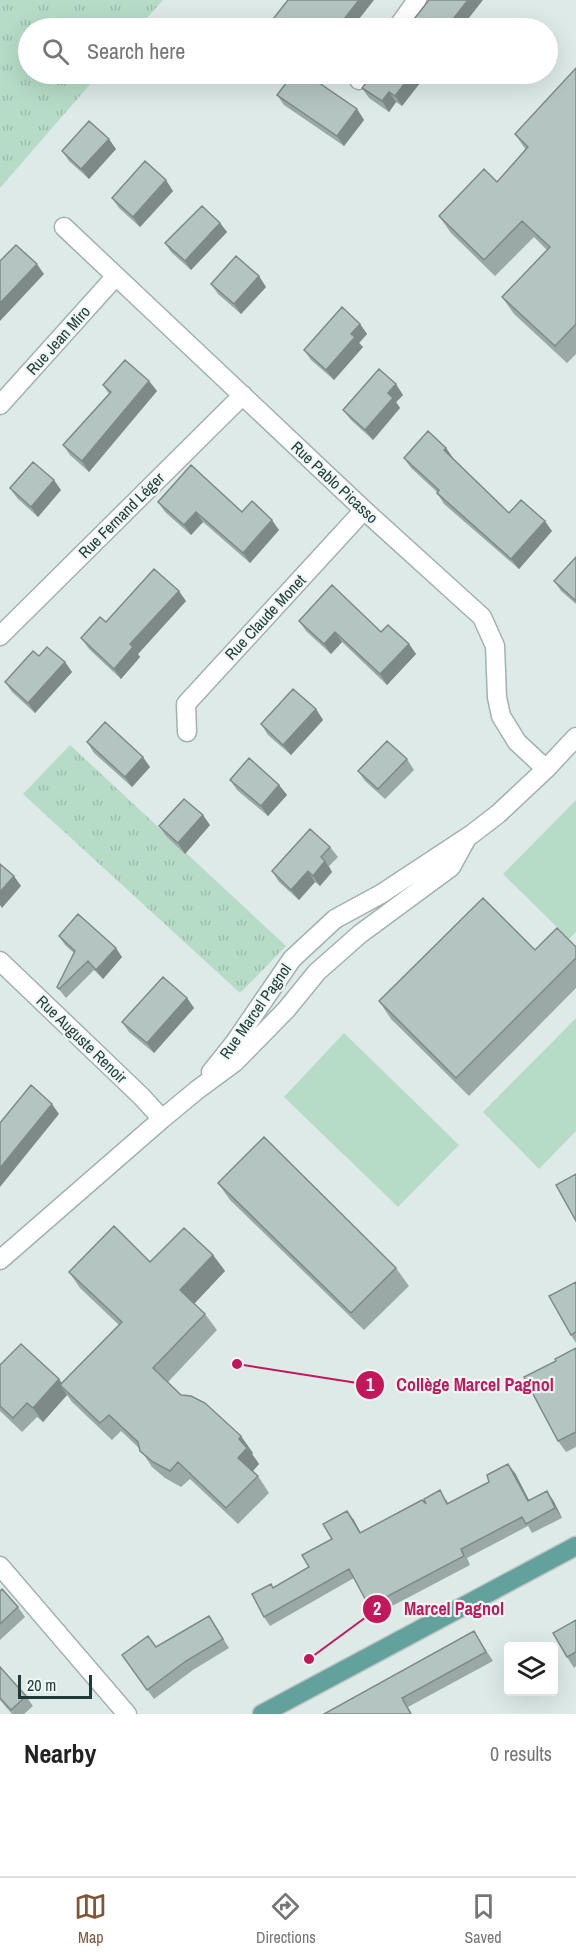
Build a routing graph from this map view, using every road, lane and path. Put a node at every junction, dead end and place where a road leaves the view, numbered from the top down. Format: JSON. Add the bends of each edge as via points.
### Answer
{"nodes":[{"id":1,"x":417,"y":0,"type":"edge"},
{"id":2,"x":404,"y":18,"type":"edge"},
{"id":3,"x":64,"y":227,"type":"dead end"},
{"id":4,"x":116,"y":276,"type":"junction"},
{"id":5,"x":243,"y":395,"type":"junction"},
{"id":6,"x":0,"y":405,"type":"edge"},
{"id":7,"x":364,"y":510,"type":"junction"},
{"id":8,"x":0,"y":636,"type":"edge"},
{"id":9,"x":187,"y":732,"type":"dead end"},
{"id":10,"x":576,"y":737,"type":"edge"},
{"id":11,"x":546,"y":768,"type":"junction"},
{"id":12,"x":467,"y":838,"type":"junction"},
{"id":13,"x":0,"y":961,"type":"edge"},
{"id":14,"x":196,"y":1090,"type":"junction"},
{"id":15,"x":162,"y":1119,"type":"junction"},
{"id":16,"x":0,"y":1260,"type":"edge"},
{"id":17,"x":576,"y":1546,"type":"edge"},
{"id":18,"x":0,"y":1566,"type":"edge"},
{"id":19,"x":127,"y":1714,"type":"edge"},
{"id":20,"x":262,"y":1714,"type":"edge"}],
"edges":[{"from":1,"to":2,"type":"street"},
{"from":3,"to":4,"type":"street","name":"Rue Pablo Picasso"},
{"from":4,"to":5,"type":"street","name":"Rue Pablo Picasso"},
{"from":4,"to":6,"type":"street","name":"Rue Jean Miro"},
{"from":5,"to":7,"type":"street","name":"Rue Pablo Picasso"},
{"from":5,"to":8,"type":"street","name":"Rue Fernand Léger"},
{"from":7,"to":9,"type":"street","name":"Rue Claude Monet","via":[[186,704]]},
{"from":7,"to":11,"type":"street","name":"Rue Pablo Picasso","via":[[482,617],[495,646],[501,716],[517,742]]},
{"from":10,"to":11,"type":"street","name":"Rue Marcel Pagnol"},
{"from":11,"to":12,"type":"street","name":"Rue Marcel Pagnol"},
{"from":12,"to":14,"type":"street","name":"Rue Marcel Pagnol","via":[[451,867],[360,934],[317,972],[235,1062]]},
{"from":12,"to":14,"type":"street","name":"Rue Marcel Pagnol","via":[[335,919],[292,960]]},
{"from":13,"to":15,"type":"street","name":"Rue Auguste Renoir"},
{"from":14,"to":15,"type":"street","name":"Rue Marcel Pagnol"},
{"from":15,"to":16,"type":"street","name":"Rue Marcel Pagnol"},
{"from":17,"to":20,"type":"main road"},
{"from":18,"to":19,"type":"street"}]}
